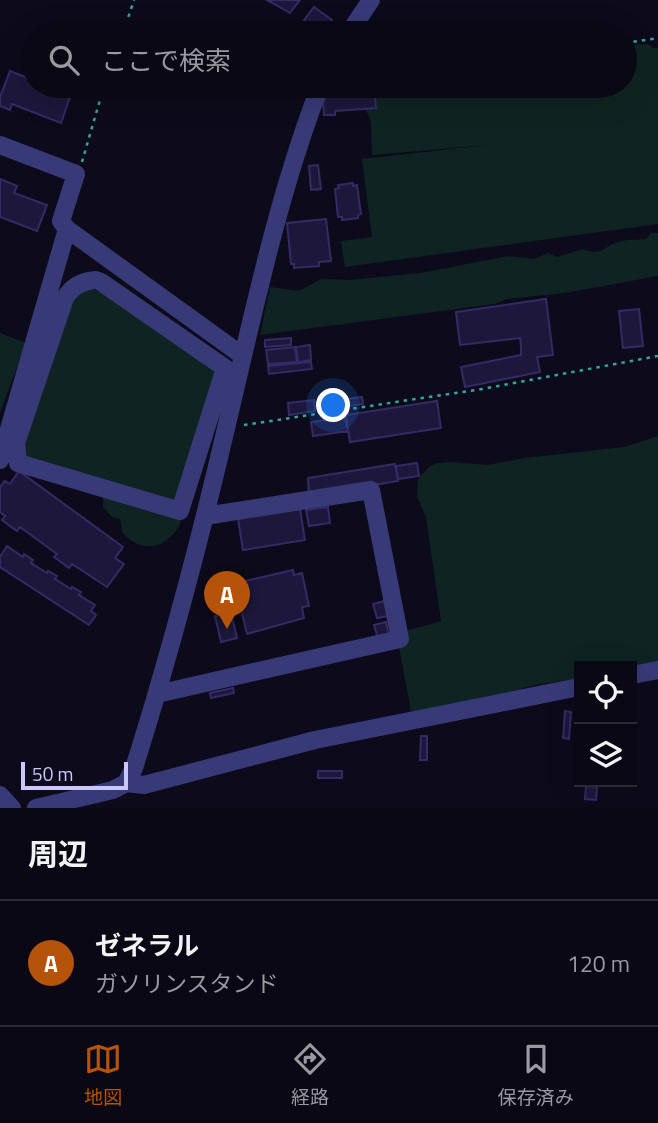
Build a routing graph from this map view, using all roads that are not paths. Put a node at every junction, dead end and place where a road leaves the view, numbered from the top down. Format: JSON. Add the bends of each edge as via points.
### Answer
{"nodes":[{"id":1,"x":371,"y":0,"type":"edge"},
{"id":2,"x":357,"y":21,"type":"edge"},
{"id":3,"x":315,"y":98,"type":"edge"},
{"id":4,"x":0,"y":145,"type":"edge"},
{"id":5,"x":67,"y":229,"type":"junction"},
{"id":6,"x":243,"y":356,"type":"junction"},
{"id":7,"x":0,"y":460,"type":"edge"},
{"id":8,"x":191,"y":474,"type":"junction"},
{"id":9,"x":214,"y":480,"type":"junction"},
{"id":10,"x":205,"y":516,"type":"junction"},
{"id":11,"x":658,"y":670,"type":"edge"},
{"id":12,"x":637,"y":674,"type":"edge"},
{"id":13,"x":574,"y":688,"type":"edge"},
{"id":14,"x":157,"y":694,"type":"junction"},
{"id":15,"x":126,"y":783,"type":"junction"},
{"id":16,"x":0,"y":795,"type":"edge"},
{"id":17,"x":12,"y":808,"type":"edge"},
{"id":18,"x":36,"y":808,"type":"edge"}],
"edges":[{"from":1,"to":2,"type":"street"},
{"from":3,"to":6,"type":"street","via":[[269,250]]},
{"from":4,"to":5,"type":"street","via":[[76,174],[61,221]]},
{"from":5,"to":6,"type":"street"},
{"from":5,"to":7,"type":"street"},
{"from":6,"to":9,"type":"street"},
{"from":8,"to":8,"type":"street","via":[[180,511],[18,463],[16,443],[65,298],[77,285],[101,282],[225,368]]},
{"from":8,"to":9,"type":"street"},
{"from":9,"to":10,"type":"street"},
{"from":10,"to":14,"type":"street"},
{"from":10,"to":14,"type":"street","via":[[371,490],[400,639]]},
{"from":11,"to":12,"type":"street"},
{"from":13,"to":15,"type":"street","via":[[315,740],[144,785]]},
{"from":14,"to":15,"type":"street","via":[[135,768]]},
{"from":15,"to":18,"type":"street"},
{"from":16,"to":17,"type":"street"}]}
